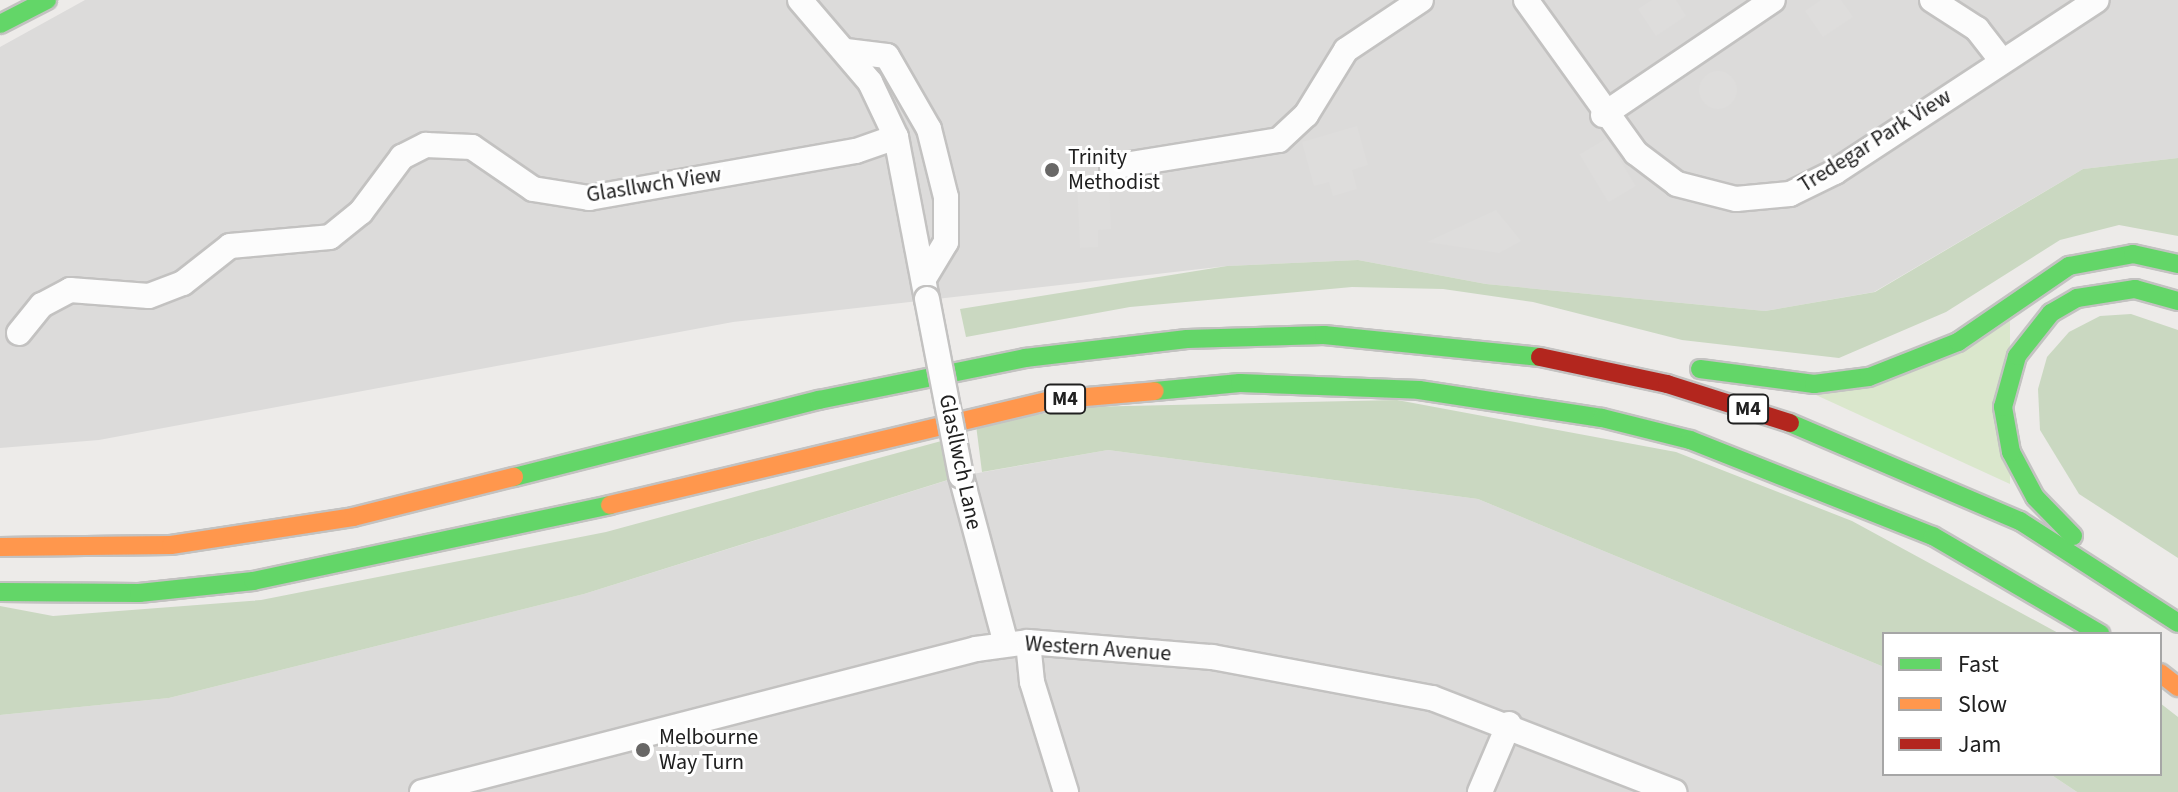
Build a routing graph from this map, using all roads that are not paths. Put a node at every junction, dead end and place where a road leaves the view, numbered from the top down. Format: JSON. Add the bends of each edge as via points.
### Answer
{"nodes":[{"id":1,"x":47,"y":0,"type":"edge"},
{"id":2,"x":800,"y":0,"type":"edge"},
{"id":3,"x":1421,"y":0,"type":"edge"},
{"id":4,"x":1526,"y":0,"type":"edge"},
{"id":5,"x":1773,"y":0,"type":"edge"},
{"id":6,"x":1932,"y":0,"type":"edge"},
{"id":7,"x":2097,"y":0,"type":"edge"},
{"id":8,"x":0,"y":24,"type":"edge"},
{"id":9,"x":846,"y":51,"type":"junction"},
{"id":10,"x":2002,"y":61,"type":"junction"},
{"id":11,"x":1603,"y":115,"type":"junction"},
{"id":12,"x":896,"y":137,"type":"junction"},
{"id":13,"x":1112,"y":167,"type":"dead end"},
{"id":14,"x":2178,"y":264,"type":"edge"},
{"id":15,"x":926,"y":288,"type":"junction"},
{"id":16,"x":2178,"y":301,"type":"edge"},
{"id":17,"x":19,"y":333,"type":"dead end"},
{"id":18,"x":1361,"y":336,"type":"junction"},
{"id":19,"x":0,"y":547,"type":"edge"},
{"id":20,"x":2108,"y":572,"type":"junction"},
{"id":21,"x":0,"y":592,"type":"edge"},
{"id":22,"x":2178,"y":623,"type":"edge"},
{"id":23,"x":2098,"y":632,"type":"edge"},
{"id":24,"x":1017,"y":643,"type":"junction"},
{"id":25,"x":2162,"y":675,"type":"edge"},
{"id":26,"x":2178,"y":687,"type":"edge"},
{"id":27,"x":1509,"y":724,"type":"junction"},
{"id":28,"x":466,"y":787,"type":"edge"},
{"id":29,"x":422,"y":792,"type":"edge"},
{"id":30,"x":1066,"y":792,"type":"edge"},
{"id":31,"x":1480,"y":792,"type":"edge"},
{"id":32,"x":1674,"y":792,"type":"edge"}],
"edges":[{"from":1,"to":8,"type":"main road"},
{"from":2,"to":9,"type":"street","name":"Glasllwch Lane"},
{"from":3,"to":13,"type":"street","via":[[1346,50],[1306,115],[1279,140]]},
{"from":4,"to":11,"type":"street","name":"Tredegar Park View"},
{"from":5,"to":11,"type":"street"},
{"from":6,"to":10,"type":"street","via":[[1977,29]]},
{"from":7,"to":10,"type":"street","name":"Tredegar Park View"},
{"from":9,"to":12,"type":"street","name":"Glasllwch Lane"},
{"from":9,"to":15,"type":"street","via":[[887,56],[929,129],[946,227],[940,261]]},
{"from":10,"to":11,"type":"street","name":"Tredegar Park View","via":[[1790,194],[1736,199],[1677,184],[1636,153]]},
{"from":12,"to":15,"type":"street","name":"Glasllwch Lane"},
{"from":12,"to":17,"type":"street","name":"Glasllwch View","via":[[856,151],[589,198],[533,189],[472,147],[426,145],[402,157],[361,212],[330,237],[230,246],[183,283],[149,296],[70,290],[42,305]]},
{"from":14,"to":18,"type":"main road","via":[[2100,256],[2069,266],[1910,366],[1814,384],[1508,333]]},
{"from":15,"to":24,"type":"street","name":"Glasllwch Lane","bridge":true,"via":[[961,476]]},
{"from":16,"to":20,"type":"main road","number":"M4","via":[[2135,289],[2077,298],[2029,336],[2008,378],[2003,407],[2020,471],[2049,515]]},
{"from":18,"to":19,"type":"main road","number":"M4","via":[[1187,339],[1025,358],[819,400],[353,517],[171,545]]},
{"from":18,"to":20,"type":"main road","number":"M4","via":[[1523,354],[1667,384],[1769,416],[1942,485]]},
{"from":20,"to":22,"type":"main road","number":"M4"},
{"from":21,"to":23,"type":"main road","number":"M4","via":[[139,593],[253,581],[422,550],[1051,400],[1240,383],[1451,393],[1690,440],[1933,536]]},
{"from":24,"to":27,"type":"street","name":"Western Avenue","via":[[1212,657],[1432,698]]},
{"from":24,"to":28,"type":"street","name":"Western Avenue"},
{"from":24,"to":30,"type":"street","name":"Glasllwch Lane"},
{"from":25,"to":26,"type":"main road"},
{"from":27,"to":31,"type":"street"},
{"from":27,"to":32,"type":"street","name":"Western Avenue"},
{"from":28,"to":29,"type":"street","name":"Western Avenue"}]}
